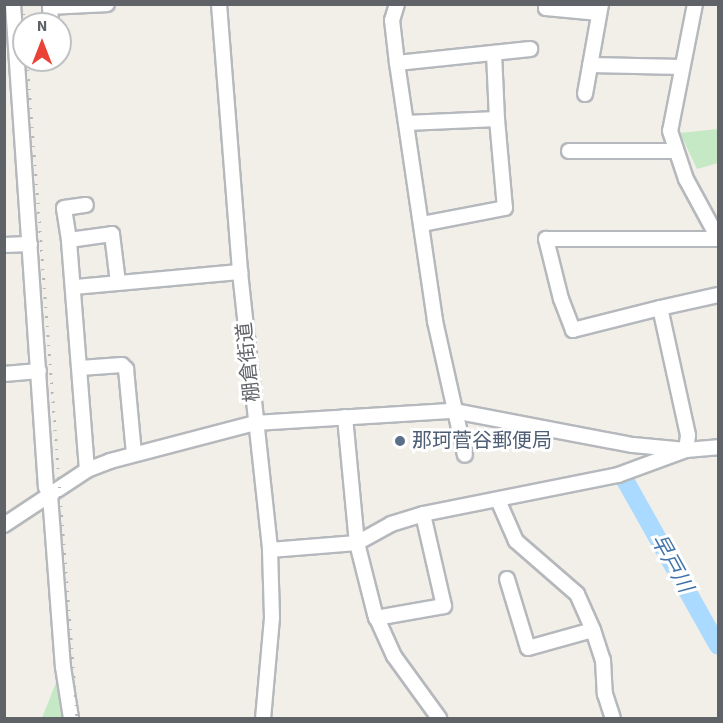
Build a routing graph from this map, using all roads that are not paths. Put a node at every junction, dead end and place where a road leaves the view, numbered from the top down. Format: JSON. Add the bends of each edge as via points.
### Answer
{"nodes":[{"id":1,"x":13,"y":4,"type":"edge"},
{"id":2,"x":107,"y":4,"type":"edge"},
{"id":3,"x":219,"y":4,"type":"edge"},
{"id":4,"x":397,"y":4,"type":"edge"},
{"id":5,"x":546,"y":4,"type":"edge"},
{"id":6,"x":694,"y":4,"type":"edge"},
{"id":7,"x":600,"y":9,"type":"edge"},
{"id":8,"x":50,"y":12,"type":"edge"},
{"id":9,"x":530,"y":50,"type":"dead end"},
{"id":10,"x":494,"y":53,"type":"junction"},
{"id":11,"x":397,"y":63,"type":"junction"},
{"id":12,"x":590,"y":65,"type":"junction"},
{"id":13,"x":682,"y":67,"type":"junction"},
{"id":14,"x":585,"y":94,"type":"dead end"},
{"id":15,"x":497,"y":119,"type":"junction"},
{"id":16,"x":406,"y":123,"type":"junction"},
{"id":17,"x":569,"y":151,"type":"dead end"},
{"id":18,"x":676,"y":151,"type":"junction"},
{"id":19,"x":86,"y":205,"type":"dead end"},
{"id":20,"x":422,"y":224,"type":"junction"},
{"id":21,"x":718,"y":238,"type":"edge"},
{"id":22,"x":69,"y":240,"type":"junction"},
{"id":23,"x":30,"y":244,"type":"junction"},
{"id":24,"x":4,"y":245,"type":"edge"},
{"id":25,"x":240,"y":272,"type":"junction"},
{"id":26,"x":118,"y":283,"type":"junction"},
{"id":27,"x":75,"y":287,"type":"junction"},
{"id":28,"x":718,"y":294,"type":"edge"},
{"id":29,"x":660,"y":308,"type":"junction"},
{"id":30,"x":80,"y":368,"type":"junction"},
{"id":31,"x":39,"y":371,"type":"junction"},
{"id":32,"x":4,"y":374,"type":"edge"},
{"id":33,"x":454,"y":411,"type":"junction"},
{"id":34,"x":345,"y":417,"type":"junction"},
{"id":35,"x":255,"y":423,"type":"junction"},
{"id":36,"x":718,"y":447,"type":"edge"},
{"id":37,"x":686,"y":450,"type":"junction"},
{"id":38,"x":134,"y":454,"type":"junction"},
{"id":39,"x":465,"y":455,"type":"dead end"},
{"id":40,"x":87,"y":470,"type":"junction"},
{"id":41,"x":50,"y":495,"type":"junction"},
{"id":42,"x":498,"y":500,"type":"junction"},
{"id":43,"x":423,"y":514,"type":"junction"},
{"id":44,"x":4,"y":525,"type":"edge"},
{"id":45,"x":357,"y":543,"type":"junction"},
{"id":46,"x":270,"y":550,"type":"junction"},
{"id":47,"x":507,"y":579,"type":"dead end"},
{"id":48,"x":376,"y":618,"type":"junction"},
{"id":49,"x":593,"y":630,"type":"junction"},
{"id":50,"x":71,"y":718,"type":"edge"},
{"id":51,"x":263,"y":718,"type":"edge"},
{"id":52,"x":439,"y":718,"type":"edge"},
{"id":53,"x":613,"y":718,"type":"edge"}],
"edges":[{"from":1,"to":23,"type":"street"},
{"from":2,"to":8,"type":"street","via":[[50,7]]},
{"from":3,"to":25,"type":"street","name":"棚倉街道"},
{"from":4,"to":11,"type":"street","via":[[392,20]]},
{"from":5,"to":7,"type":"street","via":[[546,8]]},
{"from":6,"to":13,"type":"street"},
{"from":7,"to":12,"type":"street"},
{"from":9,"to":10,"type":"street"},
{"from":10,"to":11,"type":"street"},
{"from":10,"to":15,"type":"street"},
{"from":11,"to":16,"type":"street"},
{"from":12,"to":13,"type":"street"},
{"from":12,"to":14,"type":"street"},
{"from":13,"to":18,"type":"street","via":[[670,131]]},
{"from":15,"to":16,"type":"street"},
{"from":15,"to":20,"type":"street","via":[[505,208]]},
{"from":16,"to":20,"type":"street"},
{"from":17,"to":18,"type":"street"},
{"from":18,"to":21,"type":"street","via":[[686,179]]},
{"from":19,"to":22,"type":"street","via":[[64,208]]},
{"from":20,"to":33,"type":"street","via":[[435,321]]},
{"from":21,"to":29,"type":"street","via":[[546,239],[573,330]]},
{"from":22,"to":26,"type":"street","via":[[112,234]]},
{"from":22,"to":27,"type":"street"},
{"from":23,"to":24,"type":"street"},
{"from":23,"to":31,"type":"street"},
{"from":25,"to":26,"type":"street"},
{"from":25,"to":35,"type":"street","name":"棚倉街道"},
{"from":26,"to":27,"type":"street"},
{"from":27,"to":30,"type":"street"},
{"from":28,"to":29,"type":"street"},
{"from":29,"to":37,"type":"street","via":[[688,435]]},
{"from":30,"to":38,"type":"street","via":[[122,365],[126,369]]},
{"from":30,"to":40,"type":"street"},
{"from":31,"to":32,"type":"street"},
{"from":31,"to":41,"type":"street","via":[[46,487]]},
{"from":33,"to":34,"type":"street"},
{"from":33,"to":37,"type":"street","via":[[601,441]]},
{"from":33,"to":39,"type":"street"},
{"from":34,"to":35,"type":"street"},
{"from":34,"to":45,"type":"street"},
{"from":35,"to":38,"type":"street"},
{"from":35,"to":46,"type":"street","name":"棚倉街道"},
{"from":36,"to":37,"type":"street"},
{"from":37,"to":42,"type":"street","via":[[618,475]]},
{"from":38,"to":40,"type":"street"},
{"from":40,"to":41,"type":"street"},
{"from":41,"to":44,"type":"street"},
{"from":41,"to":50,"type":"street","via":[[63,667]]},
{"from":42,"to":43,"type":"street"},
{"from":42,"to":49,"type":"street","via":[[516,541],[577,594]]},
{"from":43,"to":45,"type":"street","via":[[391,524]]},
{"from":43,"to":48,"type":"street","via":[[444,606]]},
{"from":45,"to":46,"type":"street"},
{"from":45,"to":48,"type":"street"},
{"from":46,"to":51,"type":"street","name":"棚倉街道","via":[[272,618]]},
{"from":47,"to":49,"type":"street","via":[[528,648]]},
{"from":48,"to":52,"type":"street","via":[[394,656]]},
{"from":49,"to":53,"type":"street","via":[[603,660],[605,694]]}]}
